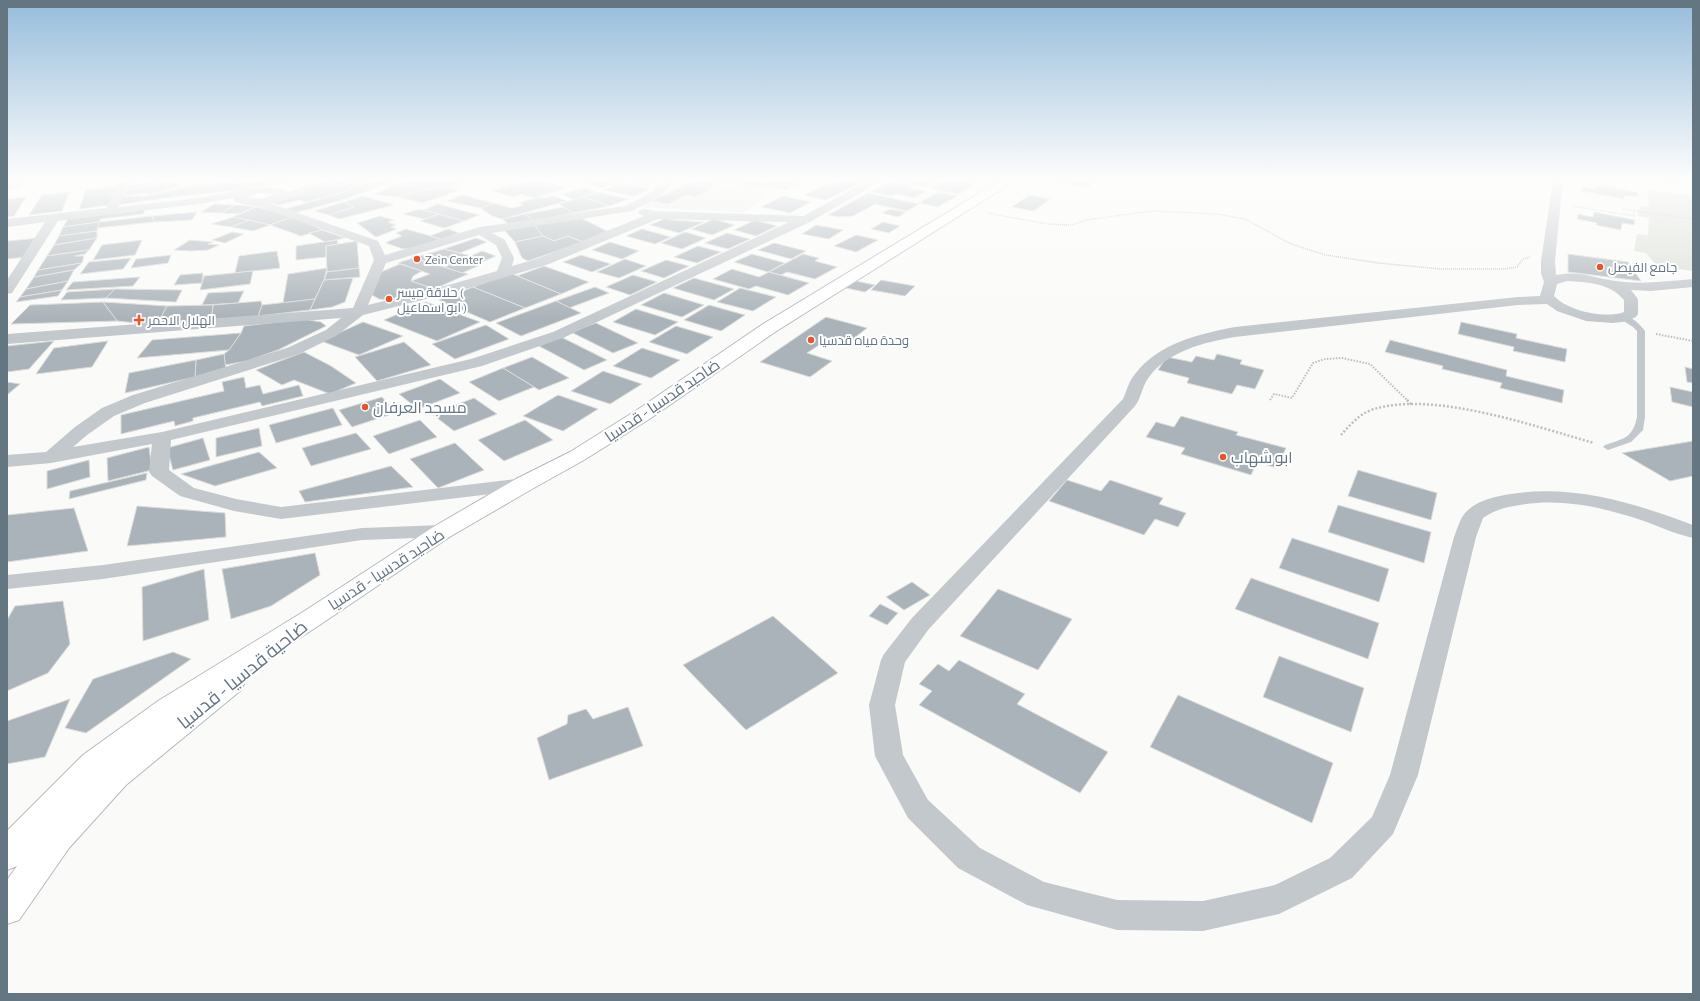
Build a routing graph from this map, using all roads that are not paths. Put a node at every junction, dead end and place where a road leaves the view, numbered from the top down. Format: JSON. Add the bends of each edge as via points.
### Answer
{"nodes":[{"id":1,"x":48,"y":227,"type":"edge"},
{"id":2,"x":327,"y":227,"type":"edge"},
{"id":3,"x":513,"y":227,"type":"edge"},
{"id":4,"x":627,"y":227,"type":"edge"},
{"id":5,"x":790,"y":227,"type":"edge"},
{"id":6,"x":933,"y":227,"type":"edge"},
{"id":7,"x":1553,"y":227,"type":"edge"},
{"id":8,"x":480,"y":232,"type":"junction"},
{"id":9,"x":381,"y":260,"type":"junction"},
{"id":10,"x":1548,"y":263,"type":"junction"},
{"id":11,"x":503,"y":274,"type":"junction"},
{"id":12,"x":1581,"y":278,"type":"junction"},
{"id":13,"x":1693,"y":283,"type":"edge"},
{"id":14,"x":1610,"y":285,"type":"junction"},
{"id":15,"x":1651,"y":287,"type":"junction"},
{"id":16,"x":7,"y":290,"type":"edge"},
{"id":17,"x":1550,"y":291,"type":"junction"},
{"id":18,"x":1632,"y":299,"type":"junction"},
{"id":19,"x":358,"y":312,"type":"junction"},
{"id":20,"x":1625,"y":318,"type":"junction"},
{"id":21,"x":7,"y":339,"type":"edge"},
{"id":22,"x":162,"y":437,"type":"junction"},
{"id":23,"x":1608,"y":447,"type":"road end"},
{"id":24,"x":51,"y":457,"type":"junction"},
{"id":25,"x":7,"y":462,"type":"edge"},
{"id":26,"x":524,"y":484,"type":"junction"},
{"id":27,"x":444,"y":531,"type":"junction"},
{"id":28,"x":1693,"y":532,"type":"edge"},
{"id":29,"x":7,"y":582,"type":"edge"},
{"id":30,"x":312,"y":618,"type":"junction"},
{"id":31,"x":7,"y":855,"type":"edge"},
{"id":32,"x":7,"y":908,"type":"edge"}],
"edges":[{"from":1,"to":16,"type":"street"},
{"from":2,"to":9,"type":"street","via":[[374,244]]},
{"from":3,"to":8,"type":"street"},
{"from":4,"to":11,"type":"street"},
{"from":5,"to":22,"type":"street","via":[[558,335],[476,363]]},
{"from":6,"to":26,"type":"main road","name":"ضاحيد قدسيا - قدسيا","via":[[769,328],[644,414]]},
{"from":7,"to":10,"type":"street"},
{"from":8,"to":9,"type":"street"},
{"from":8,"to":11,"type":"street","via":[[501,243],[508,258]]},
{"from":9,"to":19,"type":"street"},
{"from":10,"to":12,"type":"street","via":[[1561,272]]},
{"from":10,"to":17,"type":"street"},
{"from":11,"to":19,"type":"street"},
{"from":12,"to":14,"type":"street"},
{"from":12,"to":17,"type":"street","via":[[1557,279]]},
{"from":13,"to":15,"type":"street"},
{"from":14,"to":15,"type":"street"},
{"from":14,"to":18,"type":"street","via":[[1622,290]]},
{"from":15,"to":18,"type":"street"},
{"from":17,"to":20,"type":"street","via":[[1559,307],[1574,313],[1611,319]]},
{"from":17,"to":28,"type":"street","via":[[1518,301],[1235,332],[1177,348],[1156,362],[1140,378],[1129,402],[920,624],[893,660],[882,705],[889,756],[918,809],[969,858],[1038,895],[1117,915],[1203,916],[1279,899],[1341,868],[1383,825],[1404,775],[1465,537],[1473,517],[1492,504],[1500,502],[1523,497],[1562,496],[1606,503],[1654,516]]},
{"from":18,"to":20,"type":"street","via":[[1631,314]]},
{"from":19,"to":21,"type":"street"},
{"from":19,"to":24,"type":"street","via":[[331,333],[293,351],[139,399],[108,412]]},
{"from":20,"to":23,"type":"lane","via":[[1641,331],[1641,417],[1639,430],[1628,440]]},
{"from":22,"to":24,"type":"street"},
{"from":22,"to":26,"type":"street","via":[[159,472],[187,492],[234,505],[282,513]]},
{"from":24,"to":25,"type":"street"},
{"from":26,"to":27,"type":"main road","name":"ضاحيد قدسيا - قدسيا"},
{"from":27,"to":29,"type":"street","via":[[362,534],[103,572]]},
{"from":27,"to":30,"type":"main road","name":"ضاحيد قدسيا - قدسيا"},
{"from":30,"to":31,"type":"main road","name":"ضاحية قدسيا - قدسيا","via":[[168,709],[94,764],[26,832]]},
{"from":30,"to":32,"type":"main road","name":"ضاحية قدسيا - قدسيا","via":[[115,776],[57,838]]}]}
